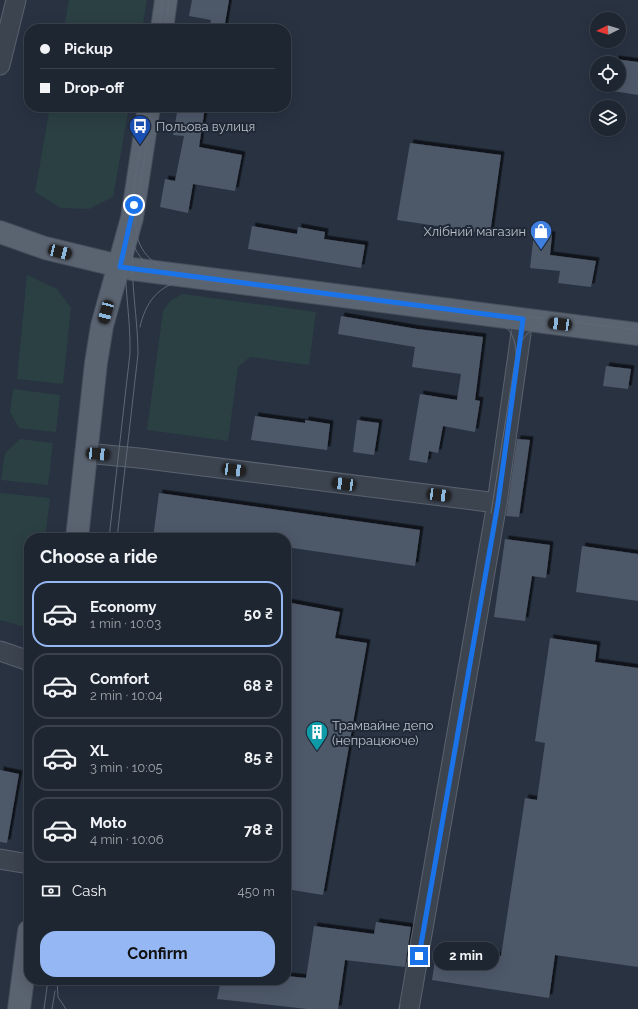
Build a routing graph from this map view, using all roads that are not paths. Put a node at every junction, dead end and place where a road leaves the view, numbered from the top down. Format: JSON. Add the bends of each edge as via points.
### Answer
{"nodes":[{"id":1,"x":16,"y":0,"type":"edge"},
{"id":2,"x":166,"y":0,"type":"edge"},
{"id":3,"x":163,"y":24,"type":"edge"},
{"id":4,"x":0,"y":65,"type":"edge"},
{"id":5,"x":148,"y":112,"type":"edge"},
{"id":6,"x":0,"y":232,"type":"edge"},
{"id":7,"x":120,"y":267,"type":"junction"},
{"id":8,"x":523,"y":319,"type":"junction"},
{"id":9,"x":638,"y":334,"type":"edge"},
{"id":10,"x":85,"y":453,"type":"junction"},
{"id":11,"x":498,"y":503,"type":"junction"},
{"id":12,"x":77,"y":533,"type":"edge"},
{"id":13,"x":0,"y":651,"type":"edge"},
{"id":14,"x":24,"y":659,"type":"edge"},
{"id":15,"x":0,"y":860,"type":"edge"},
{"id":16,"x":24,"y":863,"type":"edge"},
{"id":17,"x":24,"y":974,"type":"edge"},
{"id":18,"x":20,"y":1009,"type":"edge"},
{"id":19,"x":409,"y":1009,"type":"edge"}],
"edges":[{"from":1,"to":4,"type":"street"},
{"from":2,"to":3,"type":"main road"},
{"from":5,"to":7,"type":"main road","via":[[132,218]]},
{"from":6,"to":7,"type":"main road","via":[[45,248]]},
{"from":7,"to":8,"type":"main road"},
{"from":7,"to":10,"type":"main road","via":[[102,326]]},
{"from":8,"to":9,"type":"main road"},
{"from":8,"to":11,"type":"street"},
{"from":10,"to":11,"type":"street"},
{"from":10,"to":12,"type":"main road"},
{"from":11,"to":19,"type":"street"},
{"from":13,"to":14,"type":"street"},
{"from":15,"to":16,"type":"street"},
{"from":17,"to":18,"type":"main road"}]}
